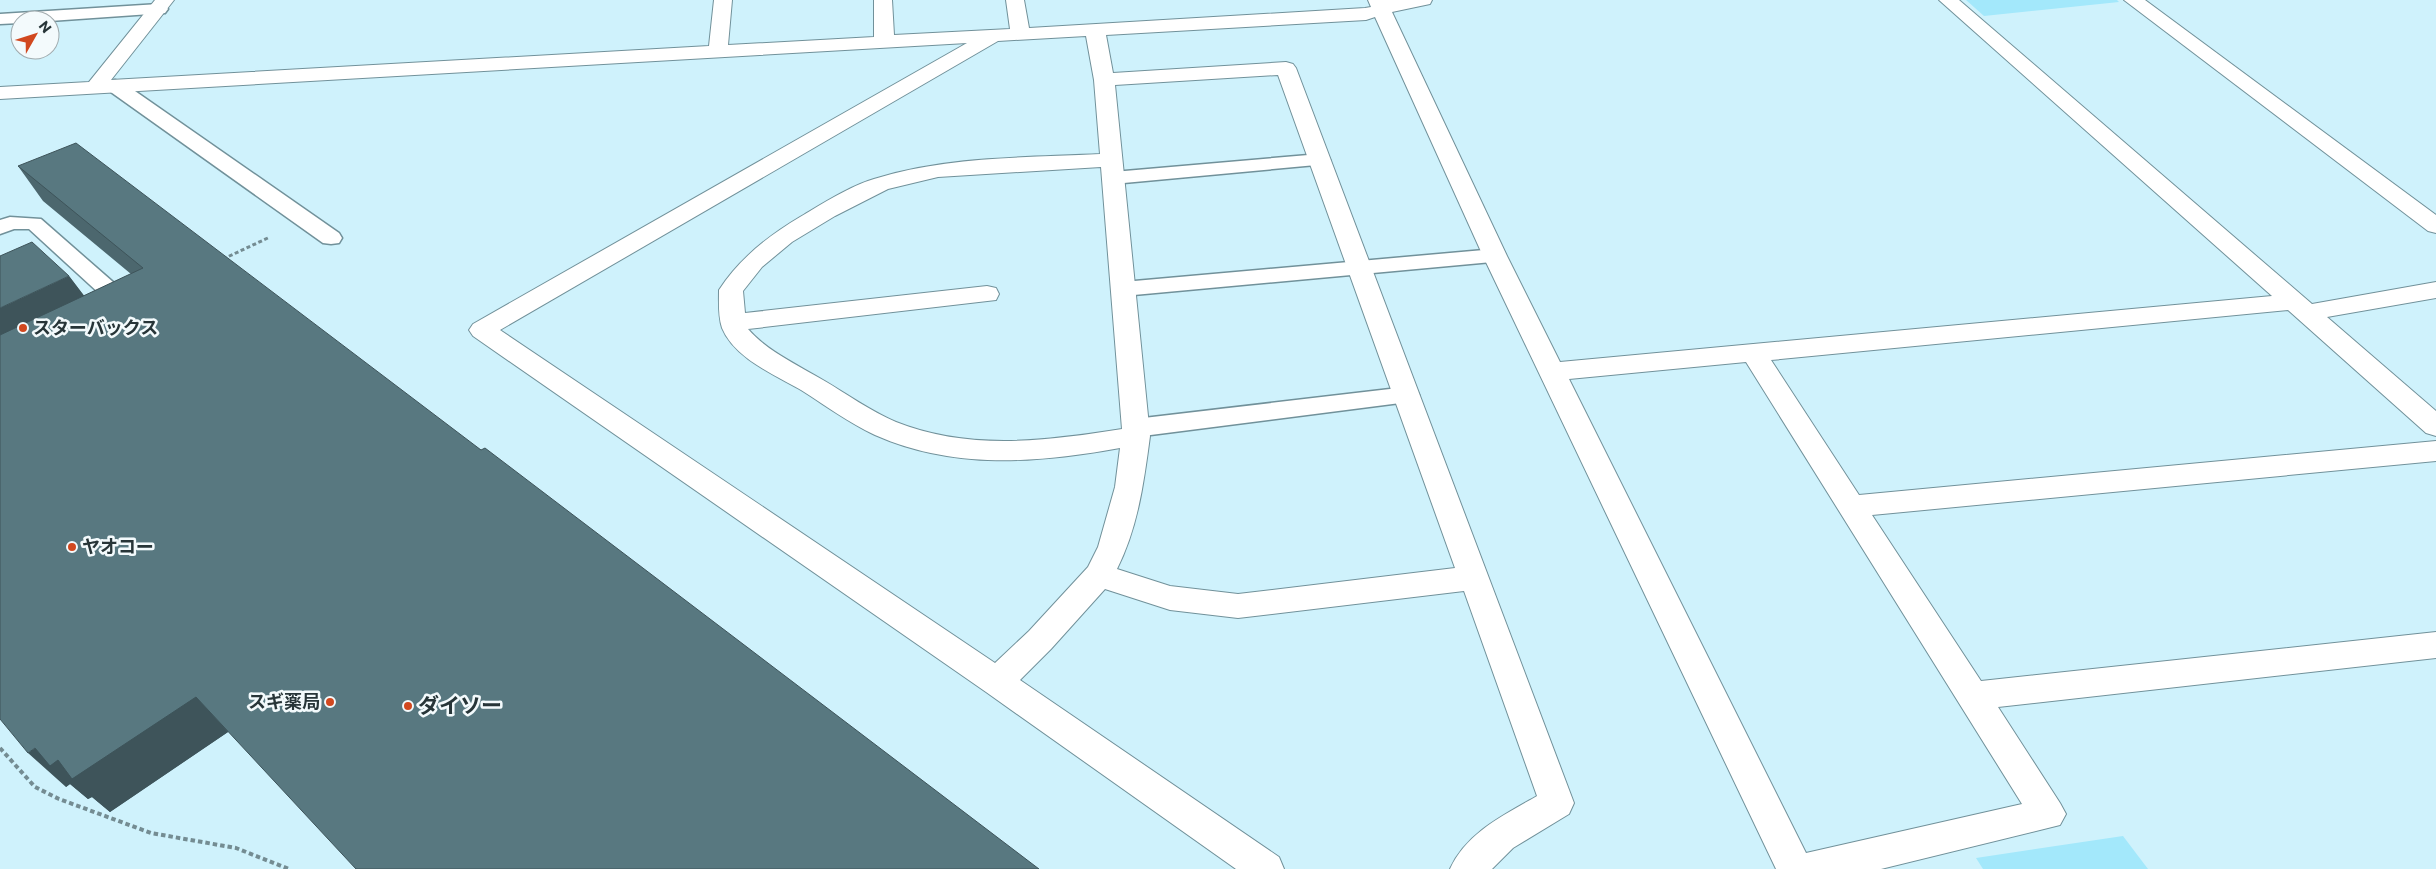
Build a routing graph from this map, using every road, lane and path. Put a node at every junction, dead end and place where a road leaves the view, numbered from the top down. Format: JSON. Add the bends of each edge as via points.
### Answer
{"nodes":[{"id":1,"x":723,"y":0,"type":"edge"},
{"id":2,"x":883,"y":0,"type":"edge"},
{"id":3,"x":1015,"y":0,"type":"edge"},
{"id":4,"x":1423,"y":0,"type":"edge"},
{"id":5,"x":1948,"y":0,"type":"edge"},
{"id":6,"x":2133,"y":0,"type":"edge"},
{"id":7,"x":162,"y":5,"type":"edge"},
{"id":8,"x":1379,"y":5,"type":"edge"},
{"id":9,"x":0,"y":19,"type":"edge"},
{"id":10,"x":1095,"y":30,"type":"junction"},
{"id":11,"x":1020,"y":34,"type":"junction"},
{"id":12,"x":993,"y":36,"type":"junction"},
{"id":13,"x":884,"y":42,"type":"junction"},
{"id":14,"x":718,"y":50,"type":"junction"},
{"id":15,"x":1104,"y":80,"type":"junction"},
{"id":16,"x":105,"y":87,"type":"junction"},
{"id":17,"x":0,"y":93,"type":"edge"},
{"id":18,"x":1320,"y":160,"type":"junction"},
{"id":19,"x":1112,"y":169,"type":"junction"},
{"id":20,"x":2436,"y":226,"type":"edge"},
{"id":21,"x":0,"y":228,"type":"edge"},
{"id":22,"x":331,"y":238,"type":"dead end"},
{"id":23,"x":1495,"y":256,"type":"junction"},
{"id":24,"x":1360,"y":269,"type":"junction"},
{"id":25,"x":1123,"y":289,"type":"junction"},
{"id":26,"x":2436,"y":290,"type":"edge"},
{"id":27,"x":986,"y":294,"type":"dead end"},
{"id":28,"x":2299,"y":307,"type":"junction"},
{"id":29,"x":86,"y":320,"type":"edge"},
{"id":30,"x":734,"y":322,"type":"junction"},
{"id":31,"x":1753,"y":353,"type":"junction"},
{"id":32,"x":1551,"y":372,"type":"junction"},
{"id":33,"x":1407,"y":396,"type":"junction"},
{"id":34,"x":2436,"y":426,"type":"edge"},
{"id":35,"x":1135,"y":432,"type":"junction"},
{"id":36,"x":2436,"y":451,"type":"edge"},
{"id":37,"x":1852,"y":506,"type":"junction"},
{"id":38,"x":1100,"y":575,"type":"junction"},
{"id":39,"x":1474,"y":578,"type":"junction"},
{"id":40,"x":2436,"y":645,"type":"edge"},
{"id":41,"x":997,"y":682,"type":"junction"},
{"id":42,"x":1973,"y":696,"type":"junction"},
{"id":43,"x":0,"y":748,"type":"edge"},
{"id":44,"x":289,"y":869,"type":"edge"},
{"id":45,"x":1266,"y":869,"type":"edge"},
{"id":46,"x":1468,"y":869,"type":"edge"},
{"id":47,"x":1795,"y":869,"type":"edge"},
{"id":48,"x":1809,"y":869,"type":"edge"}],
"edges":[{"from":1,"to":14,"type":"street"},
{"from":2,"to":13,"type":"street"},
{"from":3,"to":11,"type":"street"},
{"from":4,"to":8,"type":"street"},
{"from":5,"to":28,"type":"street"},
{"from":6,"to":20,"type":"street"},
{"from":7,"to":9,"type":"lane"},
{"from":7,"to":16,"type":"street"},
{"from":8,"to":10,"type":"street","via":[[1366,14]]},
{"from":8,"to":23,"type":"street"},
{"from":10,"to":11,"type":"street"},
{"from":10,"to":15,"type":"street"},
{"from":11,"to":12,"type":"street"},
{"from":12,"to":13,"type":"street"},
{"from":12,"to":41,"type":"street","via":[[482,330]]},
{"from":13,"to":14,"type":"street"},
{"from":14,"to":16,"type":"street"},
{"from":15,"to":18,"type":"street","via":[[1286,68]]},
{"from":15,"to":19,"type":"street"},
{"from":16,"to":17,"type":"street"},
{"from":16,"to":22,"type":"lane"},
{"from":18,"to":19,"type":"lane"},
{"from":18,"to":24,"type":"street"},
{"from":19,"to":25,"type":"street"},
{"from":19,"to":30,"type":"street","via":[[938,170],[880,184],[827,211],[754,262],[731,290]]},
{"from":21,"to":29,"type":"lane","via":[[10,224],[34,223],[113,294],[103,312]]},
{"from":23,"to":24,"type":"lane"},
{"from":23,"to":32,"type":"street"},
{"from":24,"to":25,"type":"lane"},
{"from":24,"to":33,"type":"street"},
{"from":25,"to":35,"type":"street"},
{"from":26,"to":28,"type":"street"},
{"from":27,"to":30,"type":"street"},
{"from":28,"to":31,"type":"street"},
{"from":28,"to":34,"type":"street"},
{"from":30,"to":35,"type":"street","via":[[735,329],[761,355],[885,429],[917,439],[954,448],[1056,449]]},
{"from":31,"to":32,"type":"street"},
{"from":31,"to":37,"type":"street"},
{"from":32,"to":47,"type":"street"},
{"from":33,"to":35,"type":"lane"},
{"from":33,"to":39,"type":"street"},
{"from":35,"to":38,"type":"street","via":[[1129,487],[1113,547]]},
{"from":36,"to":37,"type":"street"},
{"from":37,"to":42,"type":"street"},
{"from":38,"to":39,"type":"street","via":[[1170,598],[1238,606]]},
{"from":38,"to":41,"type":"street"},
{"from":39,"to":46,"type":"street","via":[[1557,803],[1500,836]]},
{"from":40,"to":42,"type":"street"},
{"from":41,"to":45,"type":"street"},
{"from":42,"to":48,"type":"street","via":[[2048,814]]},
{"from":43,"to":44,"type":"path","via":[[35,787],[59,799],[151,833],[236,848]]}]}
